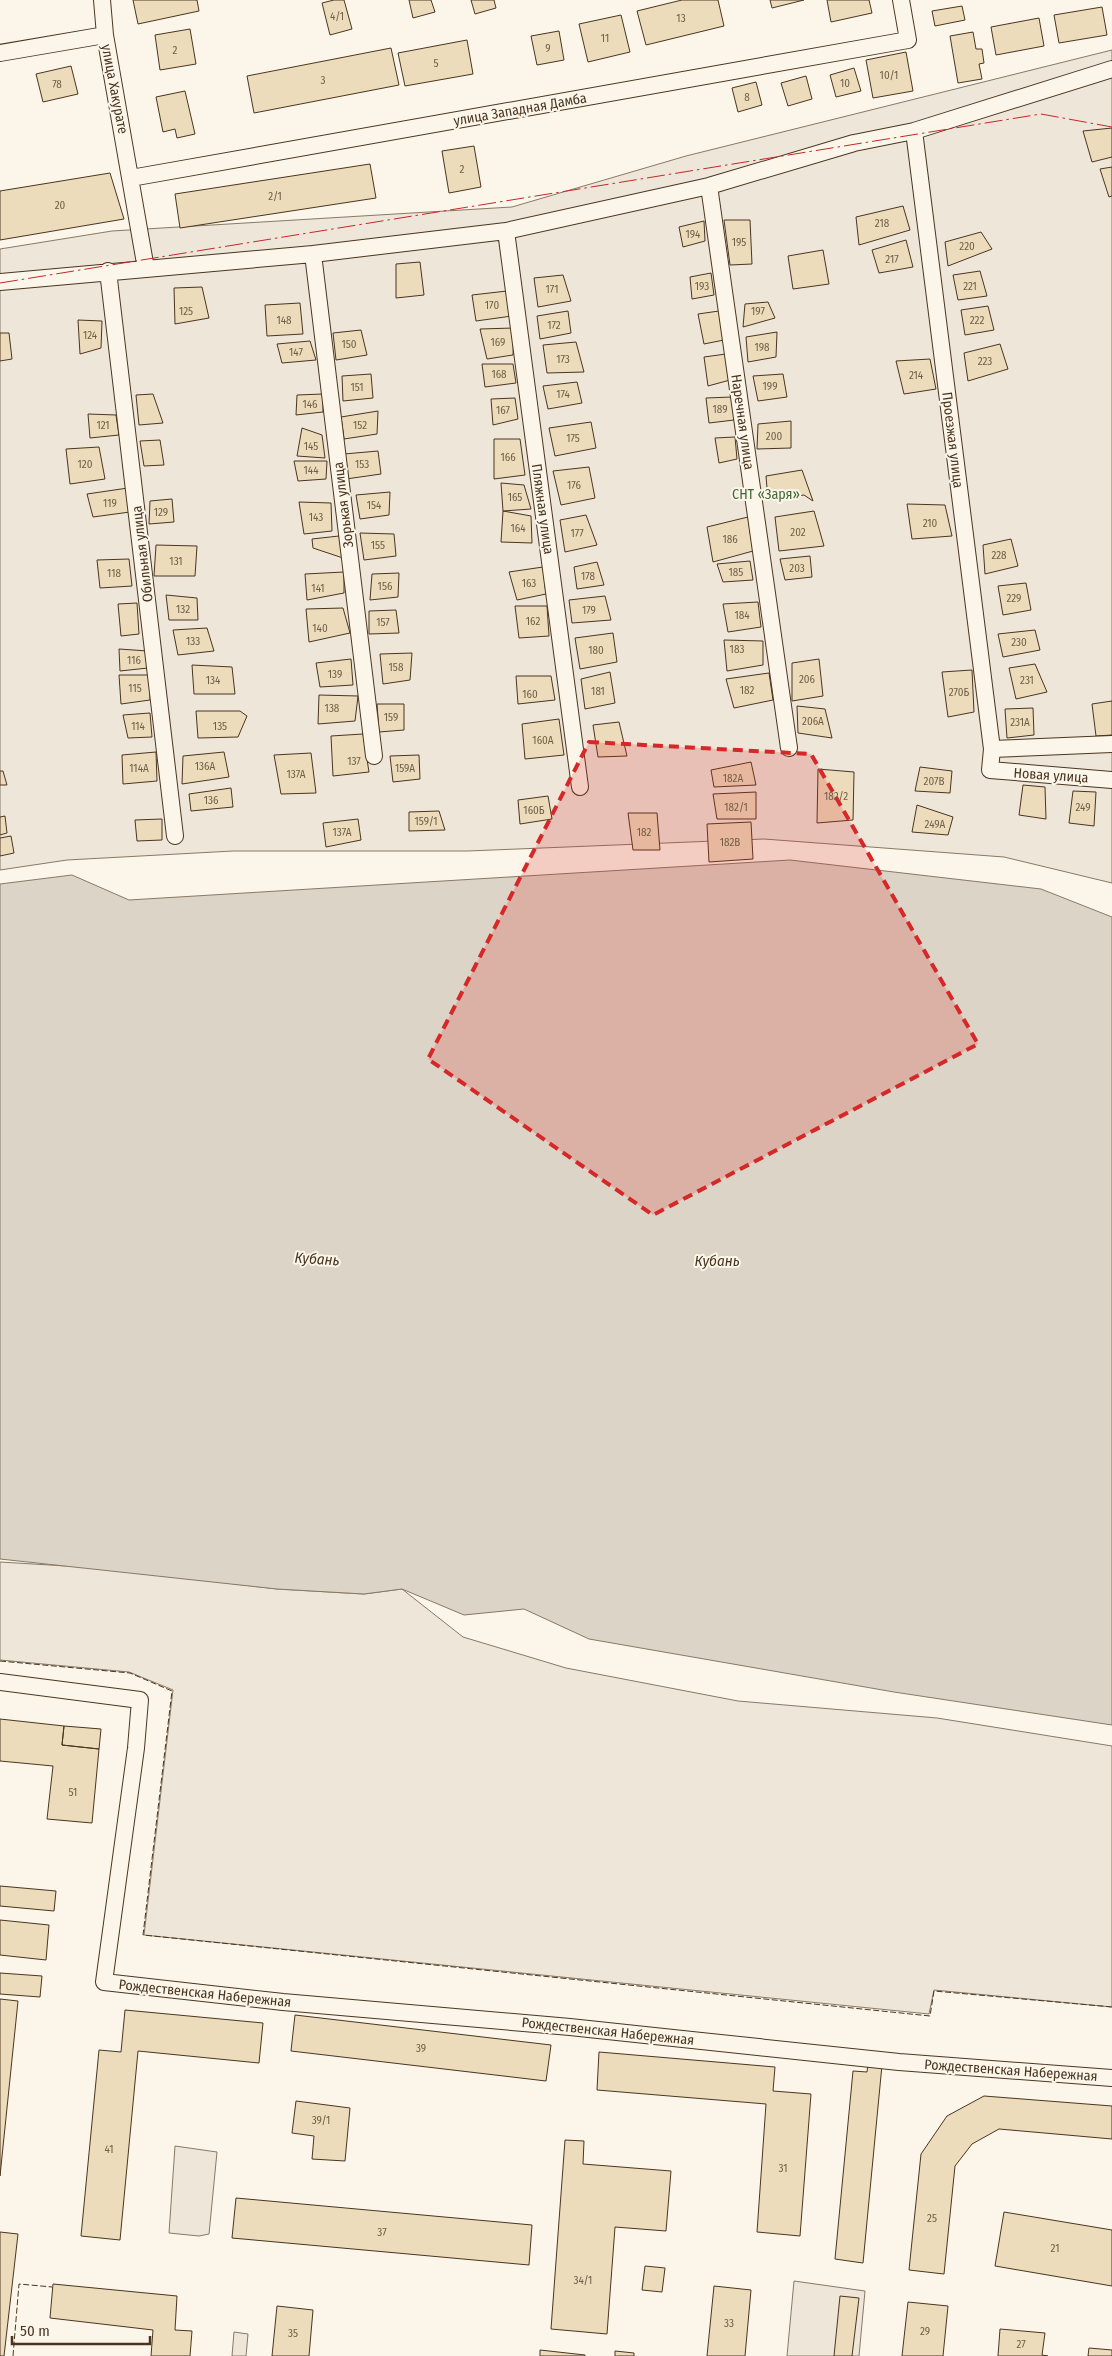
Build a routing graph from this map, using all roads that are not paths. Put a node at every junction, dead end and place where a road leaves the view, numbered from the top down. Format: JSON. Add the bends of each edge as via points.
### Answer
{"nodes":[{"id":1,"x":102,"y":0,"type":"edge"},
{"id":2,"x":901,"y":0,"type":"edge"},
{"id":3,"x":105,"y":35,"type":"junction"},
{"id":4,"x":0,"y":53,"type":"edge"},
{"id":5,"x":1112,"y":69,"type":"edge"},
{"id":6,"x":914,"y":131,"type":"junction"},
{"id":7,"x":131,"y":178,"type":"junction"},
{"id":8,"x":709,"y":186,"type":"junction"},
{"id":9,"x":506,"y":231,"type":"junction"},
{"id":10,"x":313,"y":254,"type":"junction"},
{"id":11,"x":146,"y":269,"type":"junction"},
{"id":12,"x":108,"y":271,"type":"junction"},
{"id":13,"x":0,"y":282,"type":"edge"},
{"id":14,"x":1112,"y":744,"type":"edge"},
{"id":15,"x":789,"y":748,"type":"dead end"},
{"id":16,"x":992,"y":748,"type":"junction"},
{"id":17,"x":374,"y":756,"type":"dead end"},
{"id":18,"x":990,"y":770,"type":"joint"},
{"id":19,"x":1112,"y":780,"type":"edge"},
{"id":20,"x":580,"y":787,"type":"dead end"},
{"id":21,"x":175,"y":836,"type":"dead end"},
{"id":22,"x":0,"y":1682,"type":"edge"},
{"id":23,"x":1112,"y":2078,"type":"edge"}],
"edges":[{"from":1,"to":3,"type":"street","name":"улица Хакурате"},
{"from":2,"to":7,"type":"street","name":"улица Западная Дамба","via":[[908,40]]},
{"from":3,"to":4,"type":"street"},
{"from":3,"to":7,"type":"street","name":"улица Хакурате"},
{"from":5,"to":6,"type":"street"},
{"from":6,"to":8,"type":"street","via":[[854,143]]},
{"from":6,"to":16,"type":"street","name":"Проезжая улица"},
{"from":7,"to":11,"type":"street","name":"улица Хакурате"},
{"from":8,"to":9,"type":"street"},
{"from":8,"to":15,"type":"street","name":"Наречная улица"},
{"from":9,"to":10,"type":"street"},
{"from":9,"to":20,"type":"street","name":"Пляжная улица"},
{"from":10,"to":11,"type":"street"},
{"from":10,"to":17,"type":"street","name":"Зорькая улица"},
{"from":11,"to":12,"type":"street"},
{"from":12,"to":13,"type":"street"},
{"from":12,"to":21,"type":"street","name":"Обильная улица"},
{"from":14,"to":16,"type":"street"},
{"from":16,"to":18,"type":"street","name":"Проезжая улица"},
{"from":18,"to":19,"type":"street","name":"Новая улица"},
{"from":22,"to":23,"type":"street","name":"Рождественская Набережная","via":[[140,1700],[104,1982],[283,2002],[570,2026],[899,2062]]}]}
